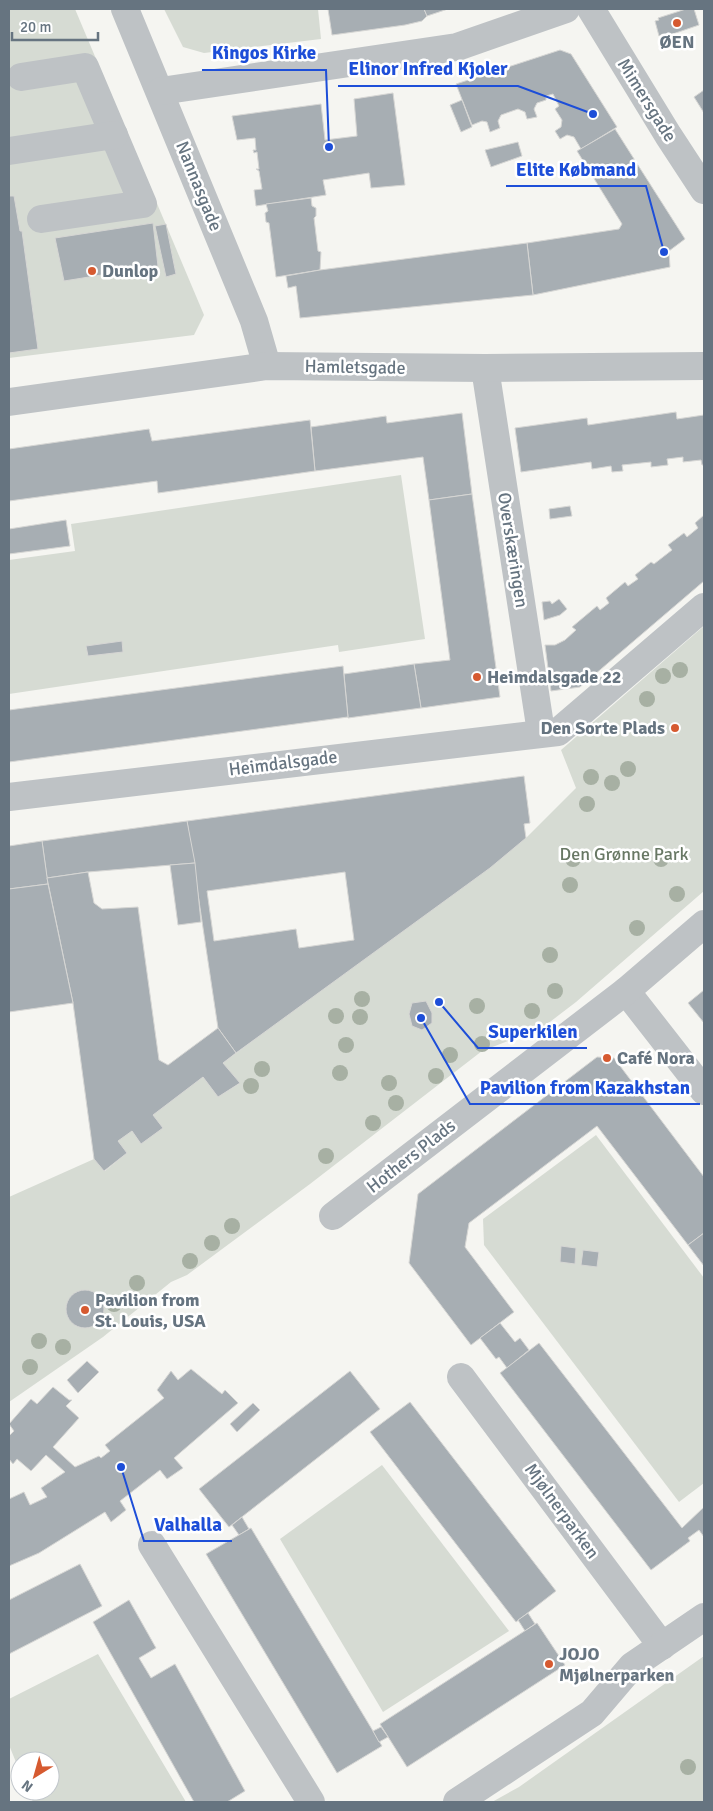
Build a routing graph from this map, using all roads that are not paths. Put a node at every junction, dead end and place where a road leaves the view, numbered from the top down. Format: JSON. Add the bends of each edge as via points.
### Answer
{"nodes":[{"id":1,"x":125,"y":9,"type":"edge"},
{"id":2,"x":566,"y":9,"type":"edge"},
{"id":3,"x":591,"y":9,"type":"edge"},
{"id":4,"x":22,"y":76,"type":"dead end"},
{"id":5,"x":161,"y":91,"type":"junction"},
{"id":6,"x":114,"y":135,"type":"junction"},
{"id":7,"x":9,"y":151,"type":"edge"},
{"id":8,"x":704,"y":190,"type":"edge"},
{"id":9,"x":41,"y":219,"type":"dead end"},
{"id":10,"x":267,"y":366,"type":"junction"},
{"id":11,"x":704,"y":366,"type":"edge"},
{"id":12,"x":485,"y":368,"type":"junction"},
{"id":13,"x":9,"y":402,"type":"edge"},
{"id":14,"x":704,"y":607,"type":"edge"},
{"id":15,"x":549,"y":732,"type":"junction"},
{"id":16,"x":9,"y":797,"type":"edge"},
{"id":17,"x":704,"y":924,"type":"edge"},
{"id":18,"x":626,"y":991,"type":"junction"},
{"id":19,"x":704,"y":1091,"type":"edge"},
{"id":20,"x":333,"y":1216,"type":"dead end"},
{"id":21,"x":461,"y":1377,"type":"dead end"},
{"id":22,"x":152,"y":1545,"type":"dead end"},
{"id":23,"x":704,"y":1617,"type":"edge"},
{"id":24,"x":662,"y":1646,"type":"junction"},
{"id":25,"x":311,"y":1802,"type":"edge"},
{"id":26,"x":457,"y":1802,"type":"edge"}],
"edges":[{"from":1,"to":5,"type":"street","name":"Nannasgade"},
{"from":2,"to":5,"type":"street","via":[[457,47]]},
{"from":3,"to":8,"type":"street","name":"Mimersgade"},
{"from":4,"to":6,"type":"street","via":[[85,67]]},
{"from":5,"to":10,"type":"street","name":"Nannasgade","via":[[254,321]]},
{"from":6,"to":7,"type":"street"},
{"from":6,"to":9,"type":"street","via":[[143,204]]},
{"from":10,"to":12,"type":"street","name":"Hamletsgade"},
{"from":10,"to":13,"type":"street","name":"Hamletsgade"},
{"from":11,"to":12,"type":"street","name":"Hamletsgade"},
{"from":12,"to":15,"type":"street","name":"Overskæringen"},
{"from":14,"to":15,"type":"street"},
{"from":15,"to":16,"type":"street","name":"Heimdalsgade"},
{"from":17,"to":18,"type":"street","name":"Hothers Plads"},
{"from":18,"to":19,"type":"street"},
{"from":18,"to":20,"type":"street","name":"Hothers Plads"},
{"from":21,"to":24,"type":"street","name":"Mjølnerparken"},
{"from":22,"to":25,"type":"street"},
{"from":23,"to":24,"type":"street"},
{"from":24,"to":26,"type":"street","via":[[632,1666],[592,1713]]}]}
